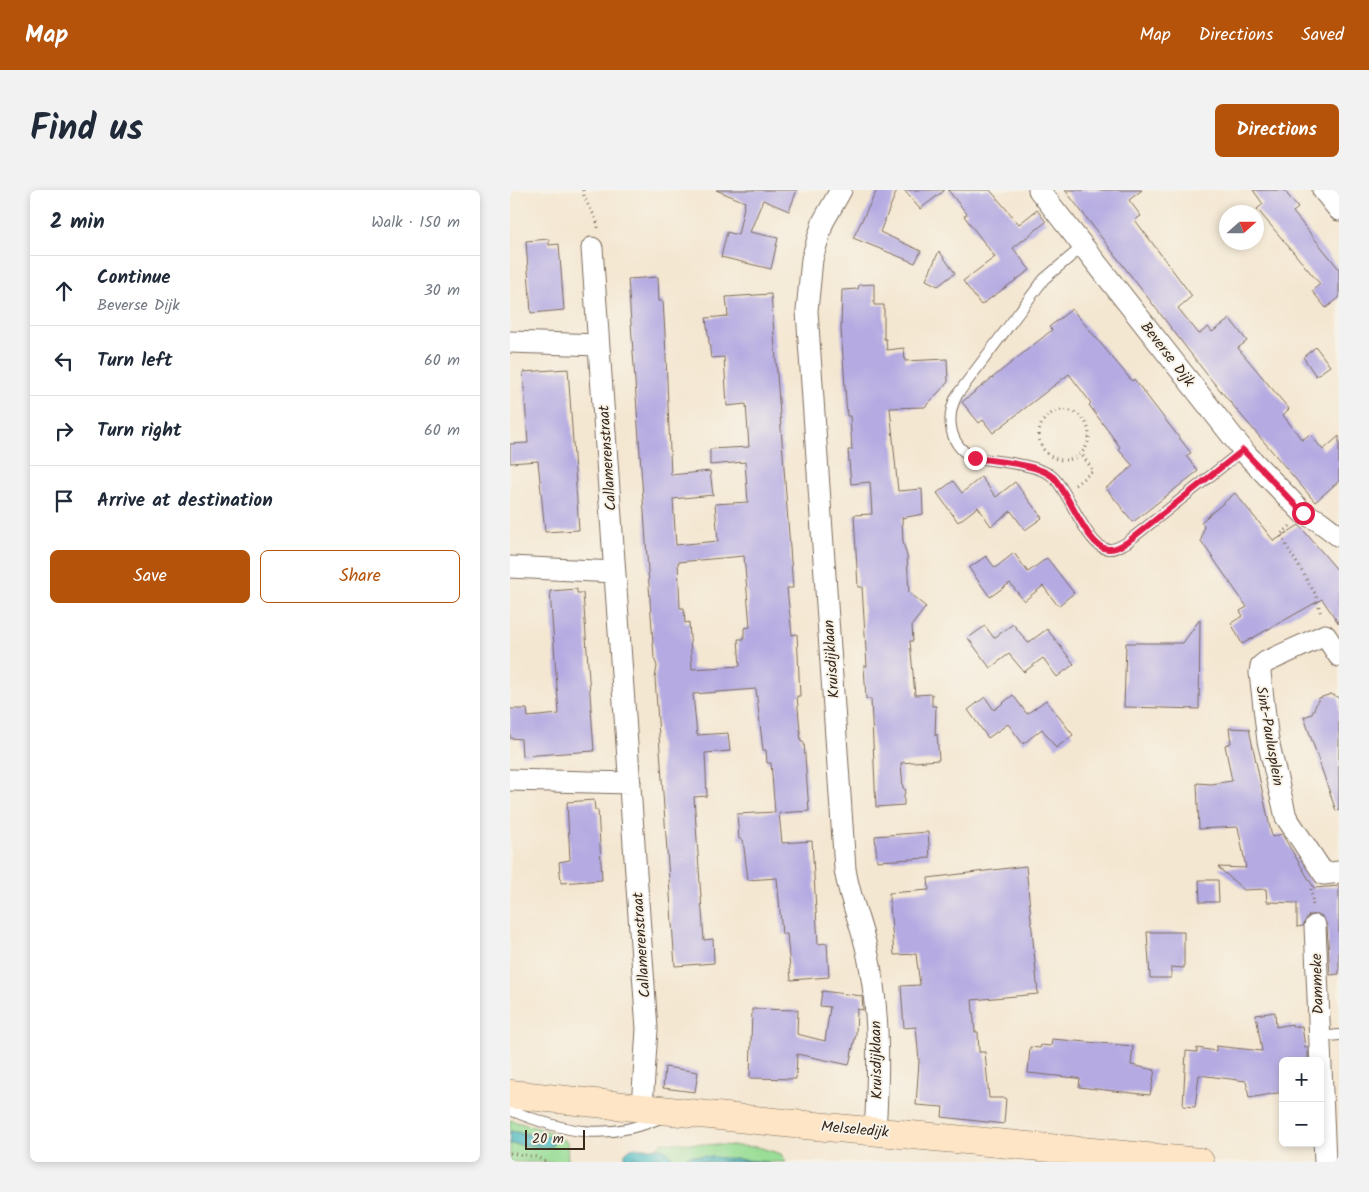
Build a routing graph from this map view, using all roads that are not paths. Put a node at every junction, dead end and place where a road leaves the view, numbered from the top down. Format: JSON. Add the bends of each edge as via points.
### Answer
{"nodes":[{"id":1,"x":841,"y":190,"type":"edge"},
{"id":2,"x":1039,"y":190,"type":"edge"},
{"id":3,"x":1323,"y":190,"type":"edge"},
{"id":4,"x":1339,"y":210,"type":"edge"},
{"id":5,"x":1082,"y":247,"type":"junction"},
{"id":6,"x":592,"y":248,"type":"road end"},
{"id":7,"x":510,"y":342,"type":"edge"},
{"id":8,"x":600,"y":345,"type":"junction"},
{"id":9,"x":1243,"y":450,"type":"junction"},
{"id":10,"x":1339,"y":536,"type":"edge"},
{"id":11,"x":510,"y":567,"type":"edge"},
{"id":12,"x":615,"y":572,"type":"junction"},
{"id":13,"x":1339,"y":656,"type":"edge"},
{"id":14,"x":510,"y":780,"type":"edge"},
{"id":15,"x":630,"y":783,"type":"junction"},
{"id":16,"x":1331,"y":873,"type":"edge"},
{"id":17,"x":1315,"y":926,"type":"road end"},
{"id":18,"x":1329,"y":1036,"type":"edge"},
{"id":19,"x":510,"y":1094,"type":"edge"},
{"id":20,"x":642,"y":1108,"type":"junction"},
{"id":21,"x":510,"y":1110,"type":"edge"},
{"id":22,"x":676,"y":1111,"type":"junction"},
{"id":23,"x":875,"y":1131,"type":"junction"},
{"id":24,"x":1200,"y":1162,"type":"edge"},
{"id":25,"x":1325,"y":1162,"type":"edge"}],
"edges":[{"from":1,"to":23,"type":"street","name":"Kruisdijklaan","via":[[823,222],[812,259],[807,311],[845,869],[867,952],[875,1006],[878,1050]]},
{"from":2,"to":5,"type":"street","name":"Beverse Dijk"},
{"from":3,"to":4,"type":"street"},
{"from":5,"to":9,"type":"street","name":"Beverse Dijk"},
{"from":5,"to":9,"type":"lane","via":[[1044,279],[957,396],[950,408],[950,424],[957,444],[966,454],[1045,472],[1053,477],[1099,547],[1107,550],[1126,543]]},
{"from":6,"to":8,"type":"street","name":"Callamerenstraat"},
{"from":7,"to":8,"type":"street"},
{"from":8,"to":12,"type":"street","name":"Callamerenstraat"},
{"from":9,"to":10,"type":"street","name":"Beverse Dijk","via":[[1303,513]]},
{"from":11,"to":12,"type":"street"},
{"from":12,"to":15,"type":"street","name":"Callamerenstraat"},
{"from":13,"to":16,"type":"street","name":"Sint-Paulusplein","via":[[1325,635],[1266,662],[1260,673],[1268,741],[1286,818]]},
{"from":14,"to":15,"type":"street"},
{"from":15,"to":20,"type":"street","name":"Callamerenstraat","via":[[647,1029]]},
{"from":17,"to":18,"type":"street","name":"Dammeke"},
{"from":18,"to":25,"type":"street","name":"Dammeke"},
{"from":19,"to":20,"type":"main road","name":"Melseledijk"},
{"from":20,"to":22,"type":"main road","name":"Melseledijk"},
{"from":21,"to":22,"type":"lane","via":[[567,1131],[602,1132],[636,1128]]},
{"from":22,"to":23,"type":"main road","name":"Melseledijk"},
{"from":23,"to":24,"type":"main road","name":"Melseledijk"}]}
